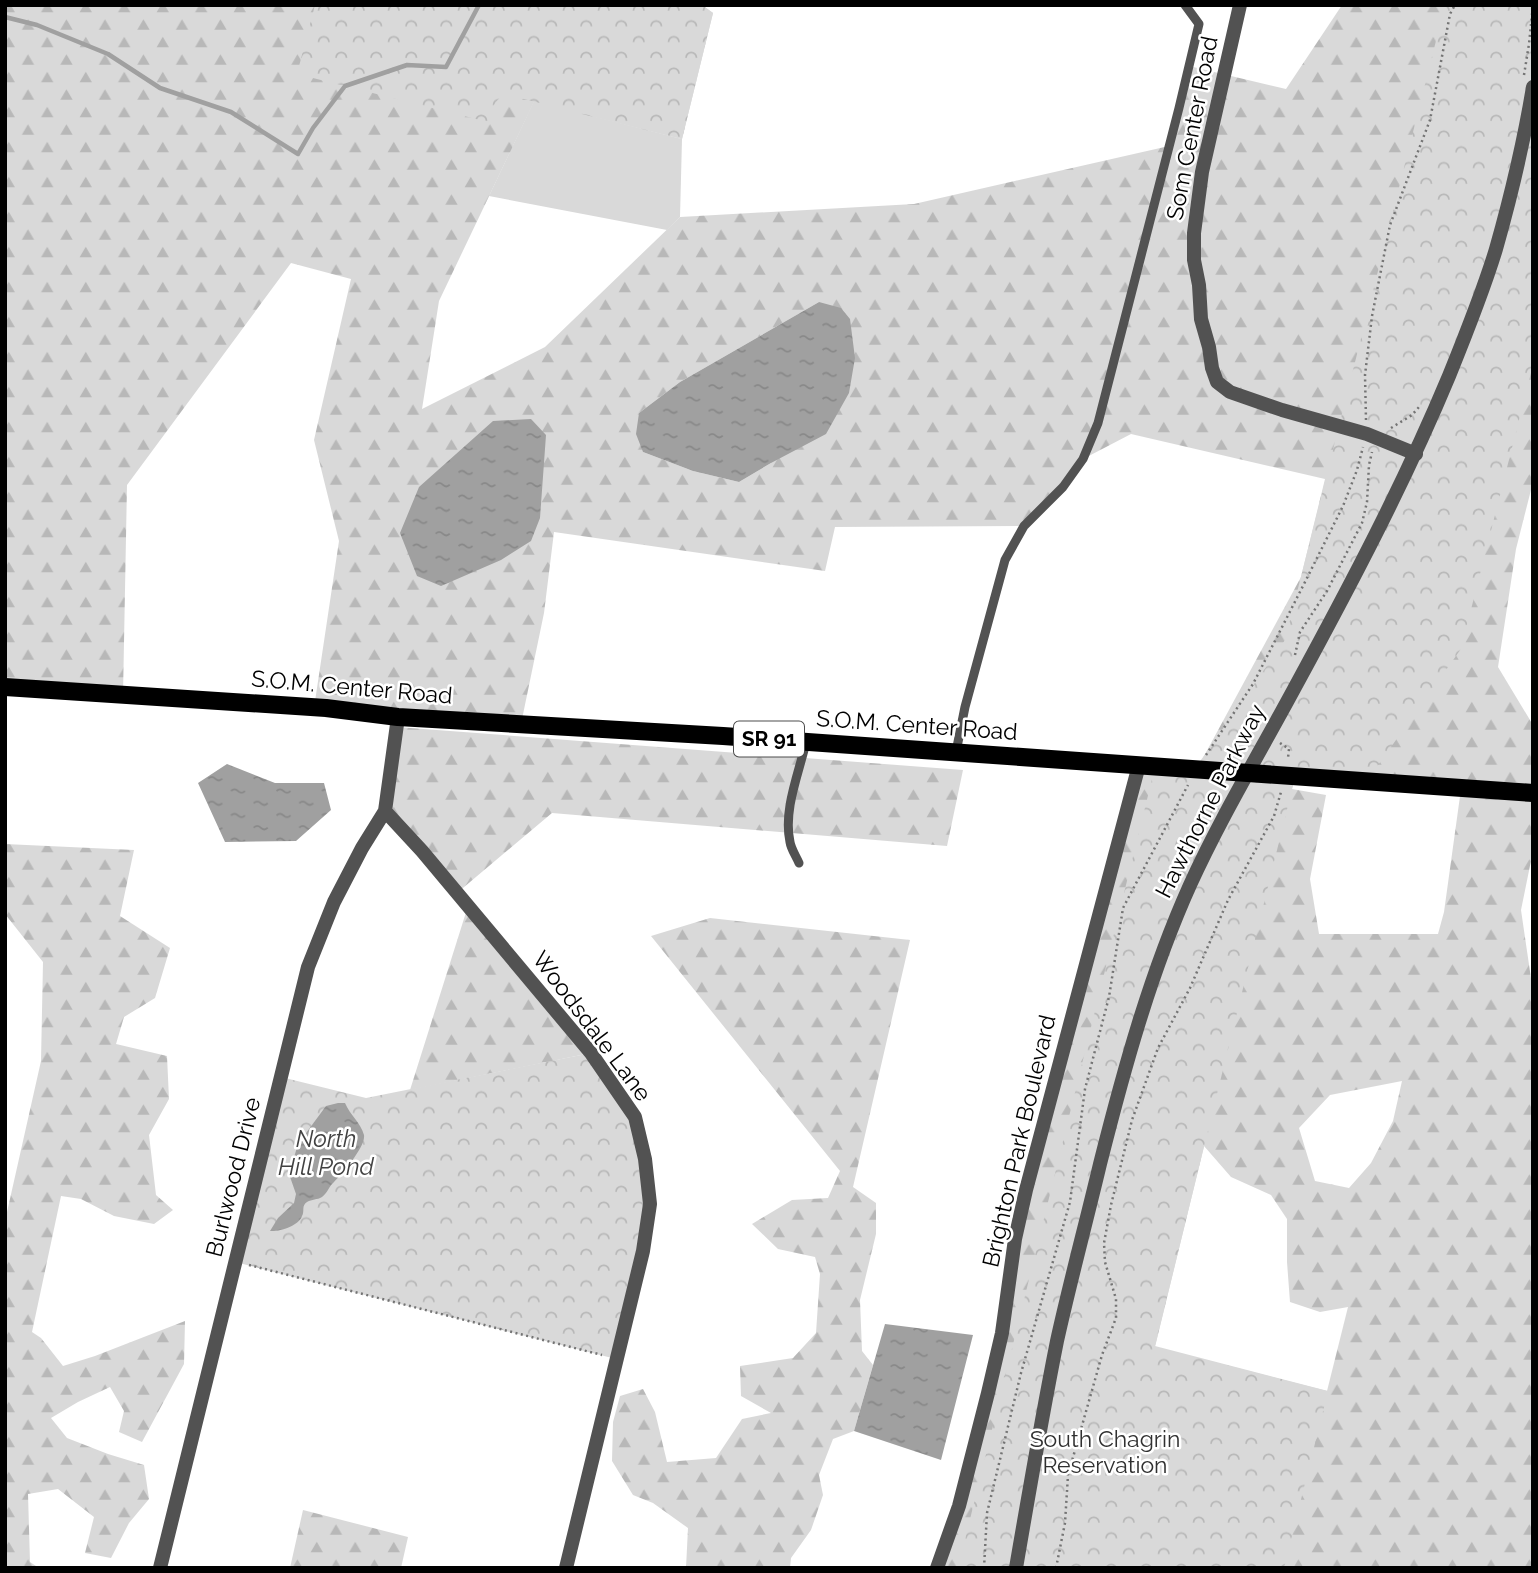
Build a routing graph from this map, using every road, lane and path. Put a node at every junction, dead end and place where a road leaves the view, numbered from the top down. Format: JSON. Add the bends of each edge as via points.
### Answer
{"nodes":[{"id":1,"x":1240,"y":5,"type":"edge"},
{"id":2,"x":1533,"y":5,"type":"edge"},
{"id":3,"x":1187,"y":6,"type":"edge"},
{"id":4,"x":1527,"y":85,"type":"edge"},
{"id":5,"x":1423,"y":398,"type":"dead end"},
{"id":6,"x":1380,"y":439,"type":"junction"},
{"id":7,"x":1416,"y":454,"type":"junction"},
{"id":8,"x":1294,"y":660,"type":"dead end"},
{"id":9,"x":5,"y":687,"type":"edge"},
{"id":10,"x":398,"y":717,"type":"junction"},
{"id":11,"x":807,"y":742,"type":"junction"},
{"id":12,"x":1282,"y":743,"type":"dead end"},
{"id":13,"x":956,"y":752,"type":"junction"},
{"id":14,"x":1288,"y":760,"type":"dead end"},
{"id":15,"x":1139,"y":765,"type":"junction"},
{"id":16,"x":1248,"y":772,"type":"junction"},
{"id":17,"x":1282,"y":784,"type":"dead end"},
{"id":18,"x":1533,"y":793,"type":"edge"},
{"id":19,"x":386,"y":811,"type":"junction"},
{"id":20,"x":799,"y":863,"type":"dead end"},
{"id":21,"x":235,"y":1262,"type":"junction"},
{"id":22,"x":617,"y":1359,"type":"junction"},
{"id":23,"x":160,"y":1568,"type":"edge"},
{"id":24,"x":566,"y":1568,"type":"edge"},
{"id":25,"x":937,"y":1568,"type":"edge"},
{"id":26,"x":1016,"y":1568,"type":"edge"},
{"id":27,"x":1056,"y":1568,"type":"edge"}],
"edges":[{"from":1,"to":6,"type":"street","name":"Som Center Road","via":[[1202,172],[1194,233],[1201,319],[1212,368],[1217,382],[1230,392]]},
{"from":2,"to":4,"type":"path"},
{"from":3,"to":13,"type":"lane","via":[[1199,24],[1098,423],[1083,458],[1063,487],[1024,526],[1005,560]]},
{"from":4,"to":7,"type":"street","name":"Hawthorne Parkway","via":[[1519,158],[1496,250]]},
{"from":5,"to":6,"type":"path","via":[[1412,415]]},
{"from":6,"to":7,"type":"street","name":"Som Center Road"},
{"from":6,"to":8,"type":"path","via":[[1371,453],[1362,523],[1300,632]]},
{"from":7,"to":16,"type":"street","name":"Hawthorne Parkway"},
{"from":9,"to":10,"type":"main road","name":"S.O.M. Center Road","number":"SR 91"},
{"from":10,"to":11,"type":"main road","name":"S.O.M. Center Road","number":"SR 91"},
{"from":10,"to":19,"type":"street"},
{"from":11,"to":13,"type":"main road","name":"S.O.M. Center Road","number":"SR 91"},
{"from":11,"to":20,"type":"lane","via":[[788,829]]},
{"from":12,"to":14,"type":"path","via":[[1289,749]]},
{"from":13,"to":15,"type":"main road","name":"S.O.M. Center Road","number":"SR 91"},
{"from":15,"to":16,"type":"main road","name":"S.O.M. Center Road","number":"SR 91"},
{"from":15,"to":25,"type":"street","name":"Brighton Park Boulevard","via":[[1026,1189],[988,1393],[959,1506]]},
{"from":16,"to":18,"type":"main road","name":"S.O.M. Center Road","number":"SR 91"},
{"from":16,"to":26,"type":"street","name":"Hawthorne Parkway","via":[[1185,897],[1137,1030],[1058,1341]]},
{"from":17,"to":27,"type":"path","via":[[1275,816],[1228,900],[1158,1048],[1132,1120],[1104,1243],[1116,1318],[1068,1475]]},
{"from":19,"to":21,"type":"street","name":"Burlwood Drive","via":[[334,902],[308,967]]},
{"from":19,"to":22,"type":"street","name":"Woodsdale Lane","via":[[591,1054],[635,1117],[650,1204]]},
{"from":21,"to":22,"type":"path"},
{"from":21,"to":23,"type":"street","name":"Burlwood Drive"},
{"from":22,"to":24,"type":"street","name":"Woodsdale Lane"}]}
